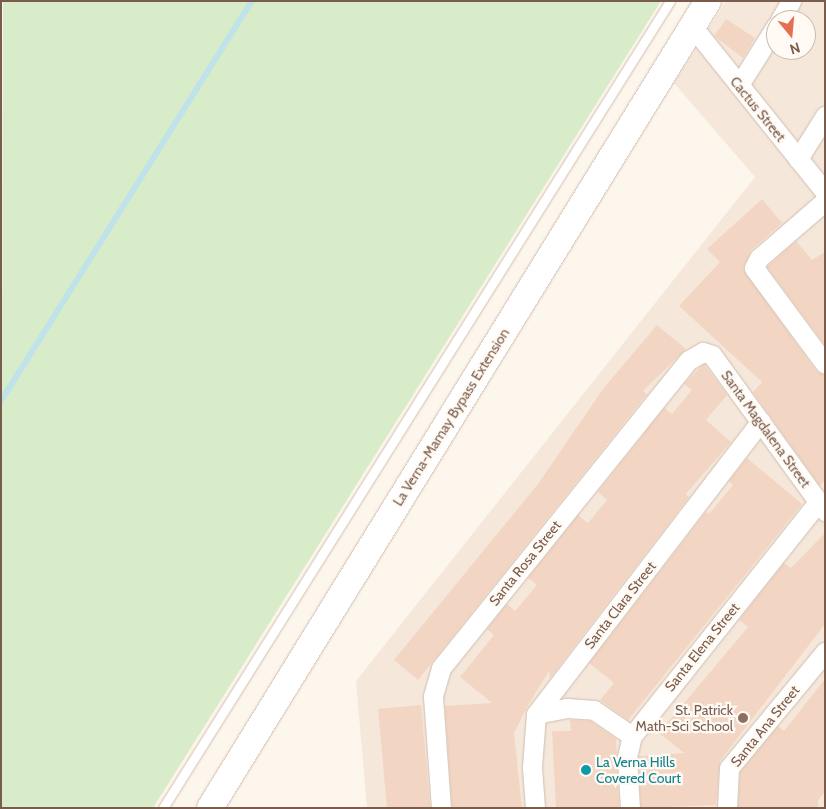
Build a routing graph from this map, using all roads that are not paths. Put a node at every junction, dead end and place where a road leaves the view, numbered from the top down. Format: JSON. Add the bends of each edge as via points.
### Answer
{"nodes":[{"id":1,"x":670,"y":1,"type":"edge"},
{"id":2,"x":708,"y":1,"type":"edge"},
{"id":3,"x":692,"y":26,"type":"junction"},
{"id":4,"x":766,"y":42,"type":"edge"},
{"id":5,"x":739,"y":85,"type":"junction"},
{"id":6,"x":825,"y":116,"type":"edge"},
{"id":7,"x":798,"y":159,"type":"junction"},
{"id":8,"x":825,"y":192,"type":"edge"},
{"id":9,"x":825,"y":201,"type":"edge"},
{"id":10,"x":703,"y":352,"type":"joint"},
{"id":11,"x":825,"y":364,"type":"edge"},
{"id":12,"x":761,"y":421,"type":"junction"},
{"id":13,"x":821,"y":507,"type":"edge"},
{"id":14,"x":825,"y":652,"type":"edge"},
{"id":15,"x":536,"y":714,"type":"junction"},
{"id":16,"x":632,"y":736,"type":"junction"},
{"id":17,"x":163,"y":808,"type":"edge"},
{"id":18,"x":210,"y":808,"type":"edge"},
{"id":19,"x":441,"y":808,"type":"edge"},
{"id":20,"x":535,"y":808,"type":"edge"},
{"id":21,"x":630,"y":808,"type":"edge"},
{"id":22,"x":726,"y":808,"type":"edge"}],
"edges":[{"from":1,"to":17,"type":"lane"},
{"from":2,"to":3,"type":"main road","name":"La Verna-Mamay Bypass Extension"},
{"from":3,"to":5,"type":"street","name":"Cactus Street"},
{"from":3,"to":18,"type":"main road","name":"La Verna-Mamay Bypass Extension"},
{"from":4,"to":5,"type":"street"},
{"from":5,"to":7,"type":"street","name":"Cactus Street"},
{"from":6,"to":7,"type":"street"},
{"from":7,"to":8,"type":"street","name":"Cactus Street"},
{"from":9,"to":11,"type":"street","via":[[759,258],[754,268]]},
{"from":10,"to":12,"type":"street","name":"Santa Magdalena Street","via":[[712,356]]},
{"from":10,"to":19,"type":"street","name":"Santa Rosa Street","via":[[689,360],[441,668],[433,696]]},
{"from":12,"to":13,"type":"street","name":"Santa Magdalena Street"},
{"from":12,"to":15,"type":"street","name":"Santa Clara Street"},
{"from":13,"to":16,"type":"street","name":"Santa Elena Street"},
{"from":14,"to":22,"type":"street","name":"Santa Ana Street","via":[[729,768]]},
{"from":15,"to":16,"type":"street","via":[[568,708],[594,710]]},
{"from":15,"to":20,"type":"street","name":"Santa Clara Street","via":[[532,742]]},
{"from":16,"to":21,"type":"street","name":"Santa Elena Street","via":[[627,757]]}]}
